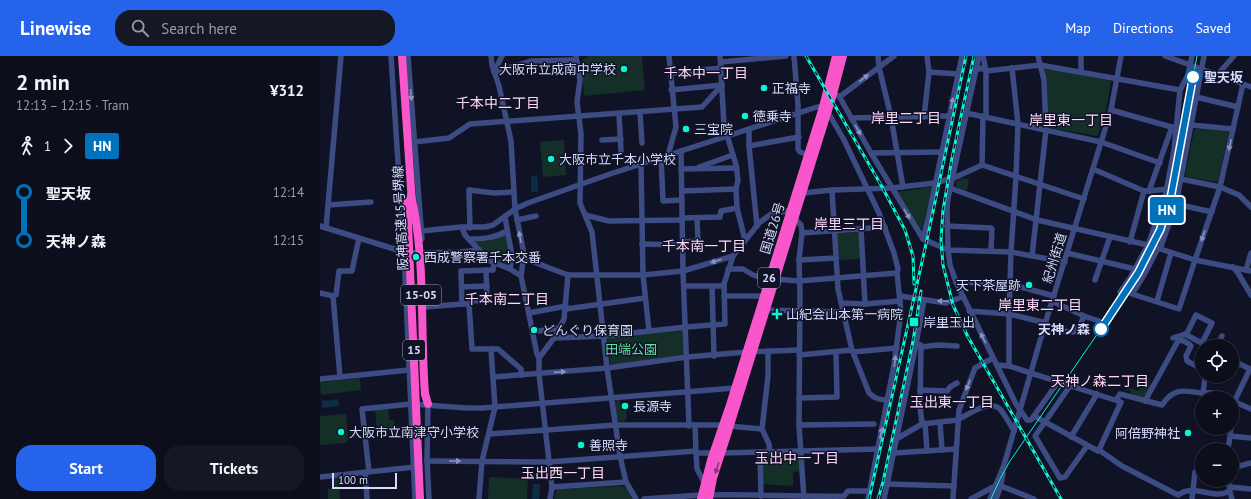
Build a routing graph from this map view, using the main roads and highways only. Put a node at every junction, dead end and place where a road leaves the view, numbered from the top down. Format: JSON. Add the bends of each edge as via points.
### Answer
{"nodes":[{"id":1,"x":397,"y":56,"type":"edge"},
{"id":2,"x":402,"y":56,"type":"edge"},
{"id":3,"x":836,"y":56,"type":"edge"},
{"id":4,"x":843,"y":56,"type":"edge"},
{"id":5,"x":826,"y":110,"type":"junction"},
{"id":6,"x":411,"y":196,"type":"junction"},
{"id":7,"x":772,"y":279,"type":"junction"},
{"id":8,"x":749,"y":352,"type":"junction"},
{"id":9,"x":428,"y":404,"type":"road end"},
{"id":10,"x":726,"y":426,"type":"junction"},
{"id":11,"x":718,"y":453,"type":"junction"},
{"id":12,"x":705,"y":497,"type":"edge"},
{"id":13,"x":420,"y":499,"type":"edge"},
{"id":14,"x":425,"y":499,"type":"edge"}],
"edges":[{"from":1,"to":13,"type":"highway","name":"阪神高速15号堺線","number":"15","bridge":true,"via":[[407,201]]},
{"from":2,"to":6,"type":"highway","name":"阪神高速15号堺線","number":"15"},
{"from":3,"to":5,"type":"highway","name":"国道26号","number":"26"},
{"from":4,"to":5,"type":"highway","name":"国道26号","number":"26","via":[[836,95]]},
{"from":5,"to":7,"type":"highway","name":"国道26号","number":"26","via":[[803,193]]},
{"from":5,"to":7,"type":"highway","name":"国道26号","number":"26","via":[[808,155]]},
{"from":6,"to":9,"type":"highway","number":"15-05","bridge":true,"via":[[419,246],[425,394]]},
{"from":6,"to":14,"type":"highway","name":"阪神高速15号堺線","number":"15","bridge":true},
{"from":7,"to":8,"type":"highway","name":"国道26号","number":"26","via":[[764,296]]},
{"from":7,"to":8,"type":"highway","name":"国道26号","number":"26","via":[[766,310]]},
{"from":8,"to":10,"type":"highway","name":"国道26号","number":"26"},
{"from":8,"to":10,"type":"highway","name":"国道26号","number":"26","via":[[735,388]]},
{"from":10,"to":11,"type":"highway","name":"国道26号","number":"26"},
{"from":11,"to":12,"type":"highway","name":"国道26号","number":"26","one_way":true},
{"from":11,"to":12,"type":"highway","name":"国道26号","number":"26","via":[[704,482]]}]}
